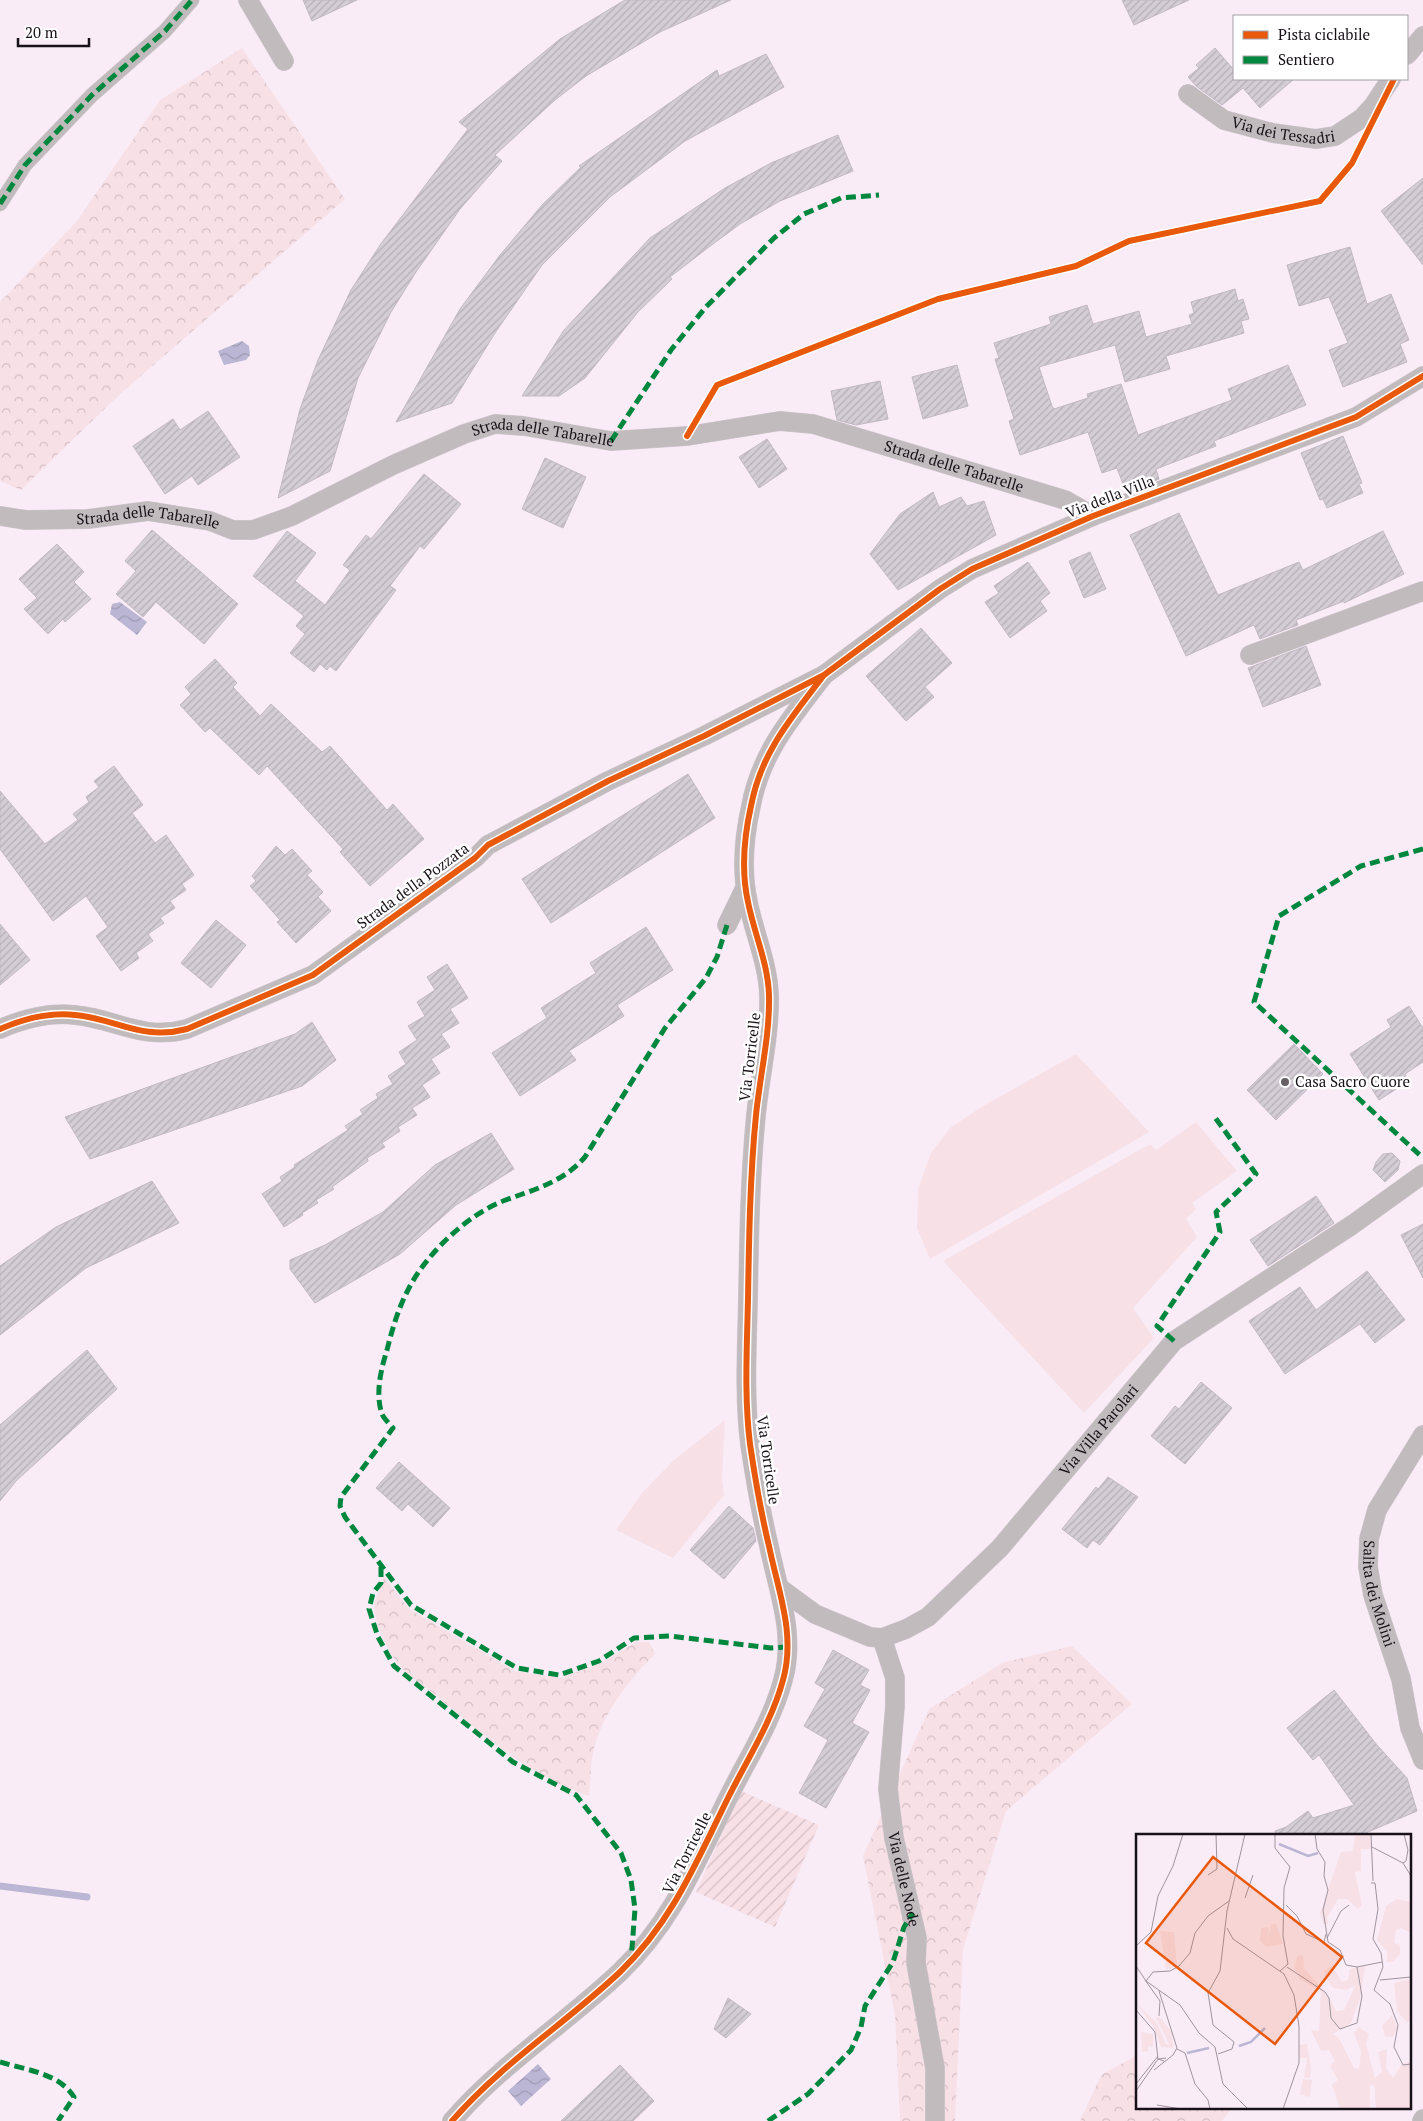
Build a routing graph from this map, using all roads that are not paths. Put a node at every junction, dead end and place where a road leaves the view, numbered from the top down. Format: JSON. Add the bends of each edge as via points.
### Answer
{"nodes":[{"id":1,"x":192,"y":0,"type":"edge"},
{"id":2,"x":248,"y":0,"type":"edge"},
{"id":3,"x":1423,"y":36,"type":"edge"},
{"id":4,"x":1408,"y":54,"type":"edge"},
{"id":5,"x":284,"y":61,"type":"dead end"},
{"id":6,"x":1390,"y":80,"type":"edge"},
{"id":7,"x":1188,"y":94,"type":"dead end"},
{"id":8,"x":0,"y":204,"type":"edge"},
{"id":9,"x":1423,"y":376,"type":"edge"},
{"id":10,"x":0,"y":516,"type":"edge"},
{"id":11,"x":1093,"y":516,"type":"junction"},
{"id":12,"x":1423,"y":591,"type":"edge"},
{"id":13,"x":1250,"y":656,"type":"dead end"},
{"id":14,"x":824,"y":675,"type":"junction"},
{"id":15,"x":745,"y":888,"type":"junction"},
{"id":16,"x":727,"y":925,"type":"dead end"},
{"id":17,"x":0,"y":1029,"type":"edge"},
{"id":18,"x":1423,"y":1174,"type":"edge"},
{"id":19,"x":1423,"y":1436,"type":"edge"},
{"id":20,"x":781,"y":1589,"type":"junction"},
{"id":21,"x":882,"y":1638,"type":"junction"},
{"id":22,"x":1423,"y":1760,"type":"edge"},
{"id":23,"x":452,"y":2121,"type":"edge"},
{"id":24,"x":935,"y":2121,"type":"edge"}],
"edges":[{"from":1,"to":8,"type":"street","via":[[165,31],[92,95],[24,165]]},
{"from":2,"to":5,"type":"street"},
{"from":3,"to":4,"type":"street"},
{"from":6,"to":7,"type":"street","name":"Via dei Tessadri","via":[[1362,118],[1335,136],[1316,139],[1273,133],[1224,120]]},
{"from":9,"to":11,"type":"street","name":"Via della Villa","via":[[1356,417]]},
{"from":10,"to":11,"type":"street","name":"Strada delle Tabarelle","via":[[26,520],[88,519],[148,511],[202,520],[233,530],[253,530],[292,516],[393,465],[495,424],[611,441],[687,436],[780,421],[813,424],[1019,486],[1065,500]]},
{"from":11,"to":14,"type":"street","name":"Via della Villa","via":[[972,569]]},
{"from":12,"to":13,"type":"street"},
{"from":14,"to":15,"type":"street","name":"Via Torricelle","via":[[783,728],[758,776],[747,824]]},
{"from":14,"to":17,"type":"street","name":"Strada della Pozzata","via":[[608,781],[488,845],[475,858],[313,975],[284,988],[168,1034],[59,1014],[21,1020]]},
{"from":15,"to":16,"type":"street","name":"Via Torricelle"},
{"from":15,"to":20,"type":"street","name":"Via Torricelle","via":[[769,991],[752,1165],[748,1418],[769,1548]]},
{"from":18,"to":21,"type":"street","name":"Via Villa Parolari","via":[[1352,1225],[1174,1341],[1000,1548],[928,1617]]},
{"from":19,"to":22,"type":"street","name":"Salita dei Molini","via":[[1377,1510],[1369,1539],[1368,1567],[1401,1679],[1410,1728]]},
{"from":20,"to":21,"type":"street","via":[[815,1614],[870,1637]]},
{"from":20,"to":23,"type":"street","name":"Via Torricelle","via":[[788,1660],[778,1700],[669,1914],[645,1946],[618,1973],[474,2094]]},
{"from":21,"to":24,"type":"street","name":"Via delle Node","via":[[895,1678],[889,1799],[894,1838],[917,1938],[916,1964],[935,2068]]}]}
